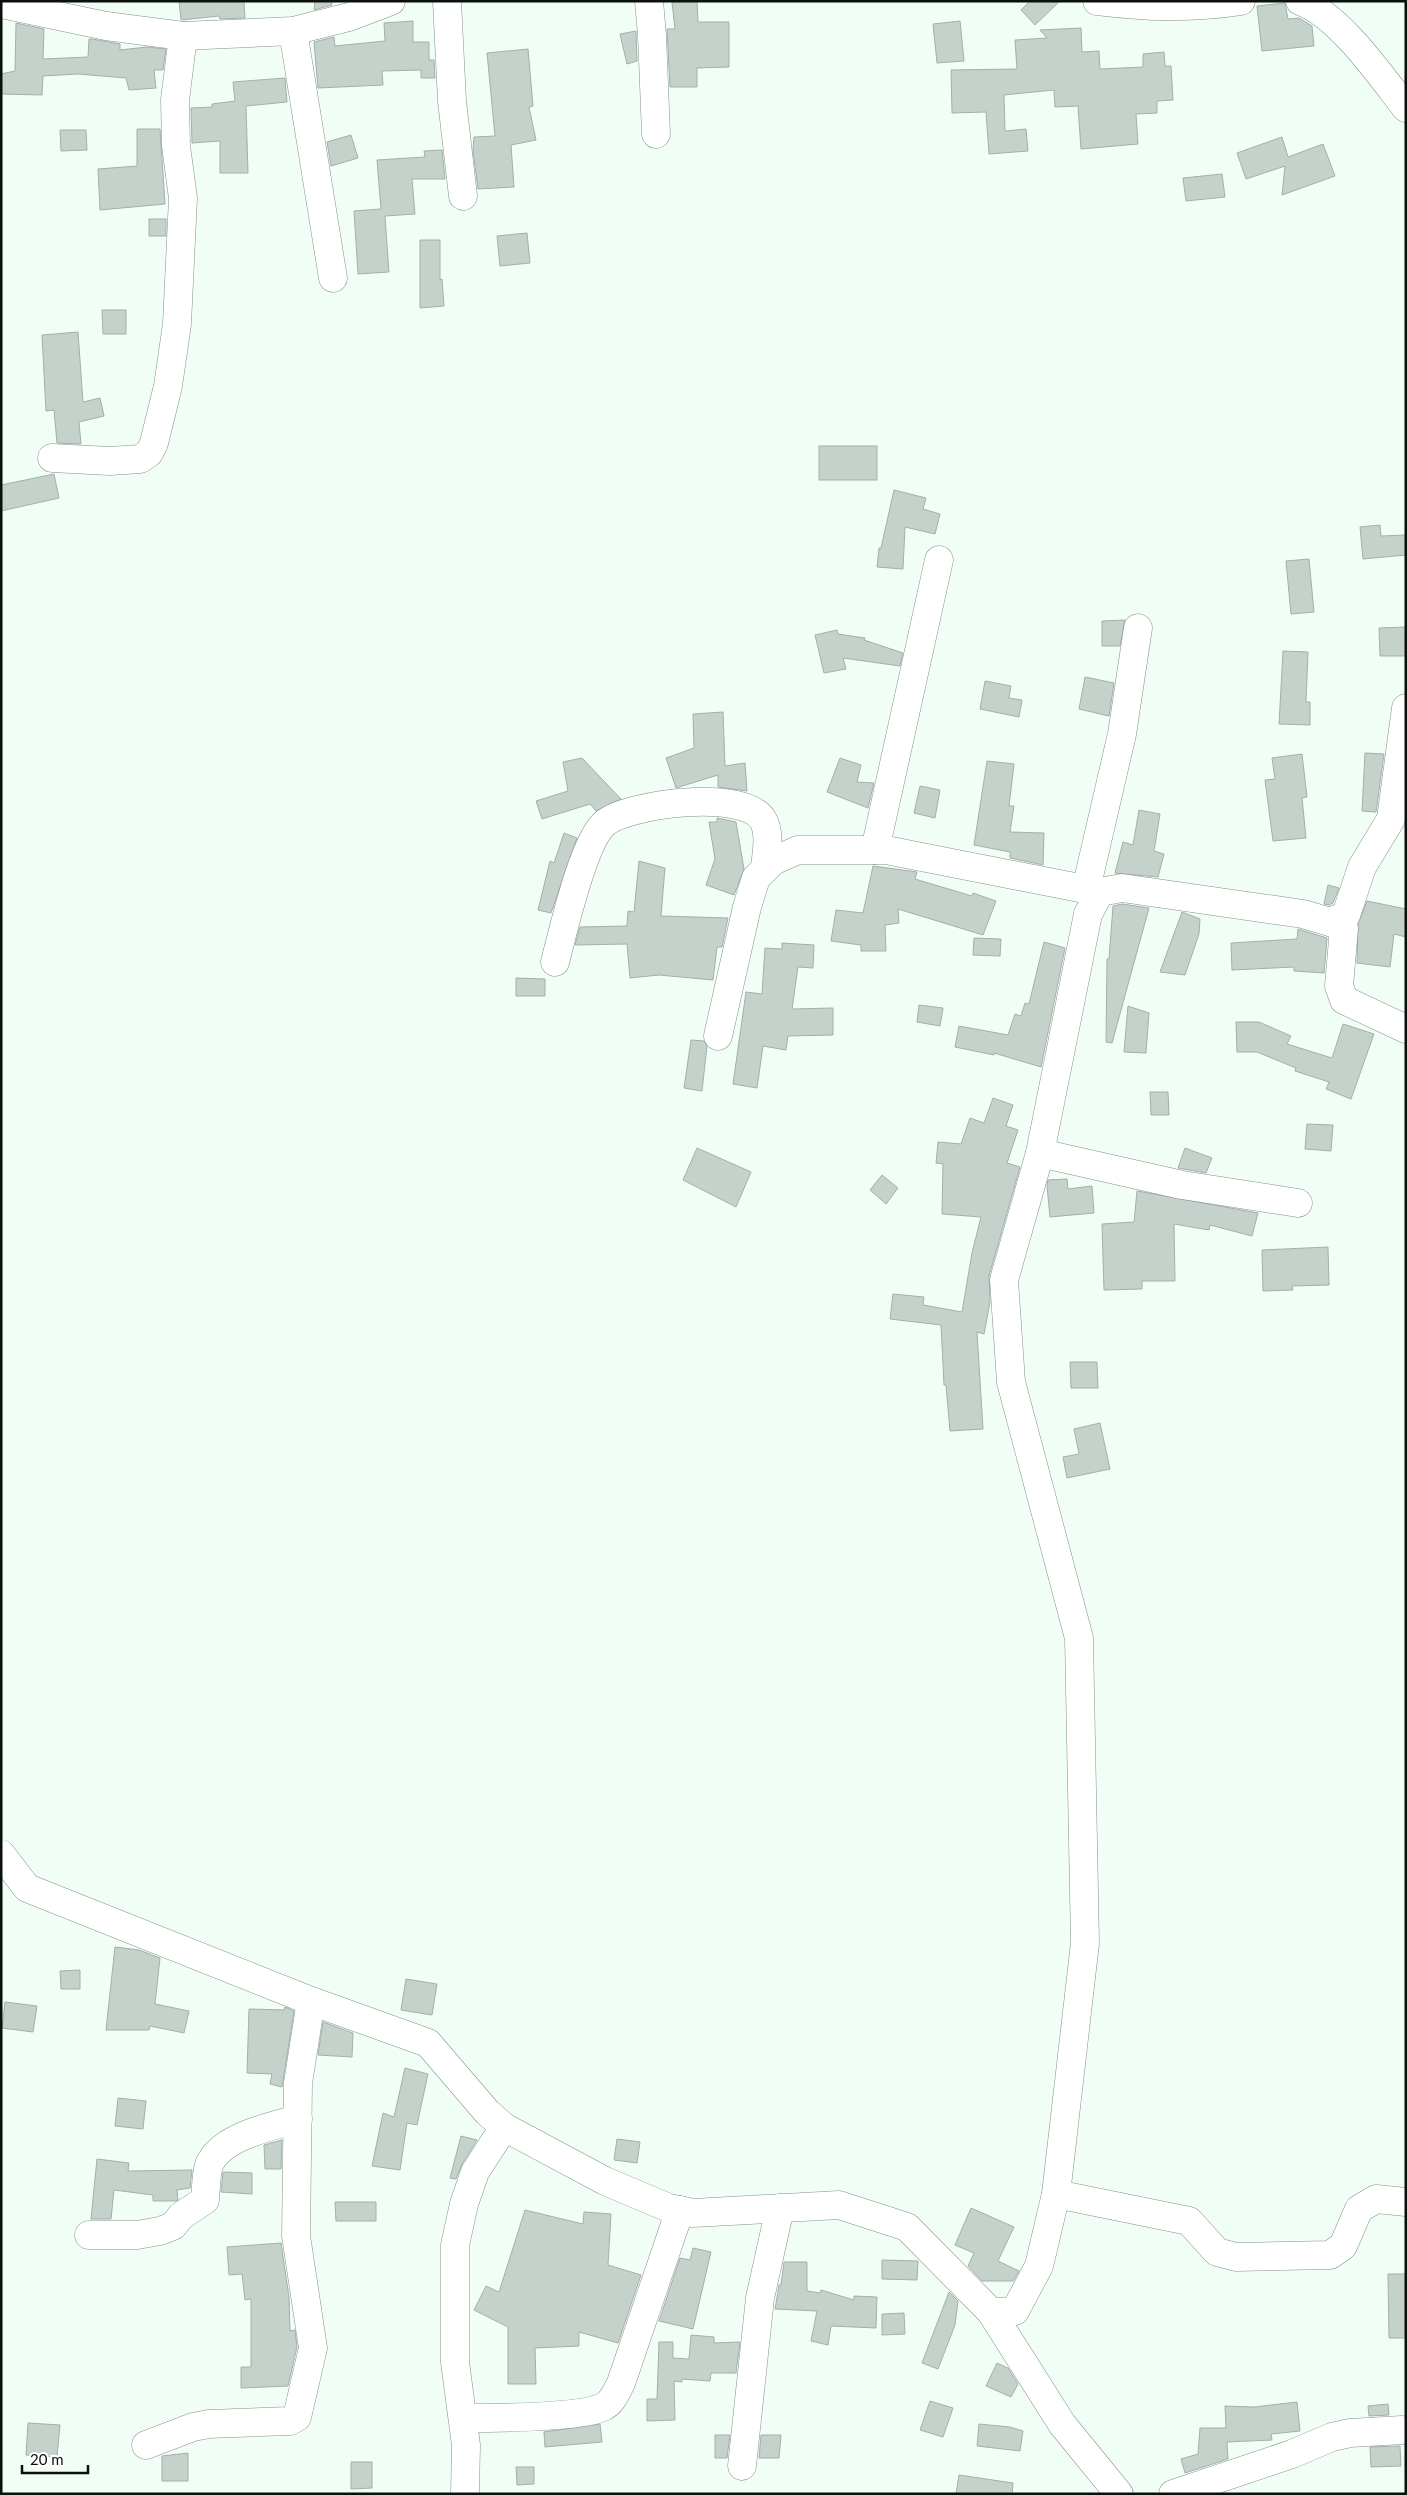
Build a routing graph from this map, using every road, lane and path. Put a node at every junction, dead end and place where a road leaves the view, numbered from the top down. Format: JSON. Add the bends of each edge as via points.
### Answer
{"nodes":[{"id":1,"x":391,"y":1,"type":"edge"},
{"id":2,"x":446,"y":1,"type":"edge"},
{"id":3,"x":649,"y":1,"type":"edge"},
{"id":4,"x":1097,"y":1,"type":"edge"},
{"id":5,"x":1241,"y":1,"type":"edge"},
{"id":6,"x":1300,"y":1,"type":"edge"},
{"id":7,"x":1,"y":4,"type":"edge"},
{"id":8,"x":1155,"y":4,"type":"edge"},
{"id":9,"x":293,"y":31,"type":"junction"},
{"id":10,"x":183,"y":36,"type":"junction"},
{"id":11,"x":1406,"y":108,"type":"edge"},
{"id":12,"x":656,"y":134,"type":"dead end"},
{"id":13,"x":463,"y":196,"type":"dead end"},
{"id":14,"x":333,"y":278,"type":"dead end"},
{"id":15,"x":52,"y":458,"type":"dead end"},
{"id":16,"x":939,"y":560,"type":"dead end"},
{"id":17,"x":1138,"y":628,"type":"dead end"},
{"id":18,"x":1406,"y":708,"type":"edge"},
{"id":19,"x":875,"y":850,"type":"junction"},
{"id":20,"x":765,"y":869,"type":"junction"},
{"id":21,"x":1093,"y":890,"type":"junction"},
{"id":22,"x":1330,"y":922,"type":"junction"},
{"id":23,"x":555,"y":962,"type":"dead end"},
{"id":24,"x":1406,"y":1029,"type":"edge"},
{"id":25,"x":718,"y":1036,"type":"dead end"},
{"id":26,"x":1040,"y":1153,"type":"junction"},
{"id":27,"x":1298,"y":1203,"type":"dead end"},
{"id":28,"x":1,"y":1854,"type":"edge"},
{"id":29,"x":312,"y":2001,"type":"junction"},
{"id":30,"x":298,"y":2119,"type":"junction"},
{"id":31,"x":504,"y":2127,"type":"junction"},
{"id":32,"x":1056,"y":2194,"type":"junction"},
{"id":33,"x":1406,"y":2202,"type":"edge"},
{"id":34,"x":780,"y":2208,"type":"junction"},
{"id":35,"x":680,"y":2210,"type":"junction"},
{"id":36,"x":89,"y":2234,"type":"dead end"},
{"id":37,"x":991,"y":2312,"type":"junction"},
{"id":38,"x":463,"y":2418,"type":"junction"},
{"id":39,"x":1402,"y":2430,"type":"dead end"},
{"id":40,"x":146,"y":2445,"type":"dead end"},
{"id":41,"x":742,"y":2466,"type":"dead end"},
{"id":42,"x":465,"y":2494,"type":"edge"},
{"id":43,"x":1119,"y":2494,"type":"edge"},
{"id":44,"x":1173,"y":2494,"type":"edge"}],
"edges":[{"from":1,"to":9,"type":"street"},
{"from":2,"to":13,"type":"street","via":[[452,101]]},
{"from":3,"to":12,"type":"street"},
{"from":4,"to":8,"type":"street"},
{"from":5,"to":8,"type":"street","via":[[1209,6]]},
{"from":6,"to":11,"type":"street","via":[[1313,6],[1360,49]]},
{"from":7,"to":10,"type":"street","via":[[106,26]]},
{"from":9,"to":10,"type":"street"},
{"from":9,"to":14,"type":"street"},
{"from":10,"to":15,"type":"street","via":[[175,100],[176,146],[183,198],[177,324],[168,386],[154,443],[149,453],[140,458],[110,461]]},
{"from":16,"to":19,"type":"street"},
{"from":17,"to":21,"type":"street"},
{"from":18,"to":22,"type":"street","via":[[1391,819],[1362,867],[1346,916]]},
{"from":19,"to":20,"type":"street","via":[[798,850],[773,861]]},
{"from":19,"to":21,"type":"street"},
{"from":20,"to":23,"type":"street","via":[[767,834],[763,820],[755,811],[740,804],[688,802],[617,816],[604,824],[593,841],[578,880]]},
{"from":20,"to":25,"type":"street","via":[[756,878],[747,906]]},
{"from":21,"to":22,"type":"street","via":[[1122,888],[1303,914]]},
{"from":21,"to":26,"type":"street"},
{"from":22,"to":24,"type":"street","via":[[1344,928],[1339,986],[1344,1000]]},
{"from":26,"to":27,"type":"street","via":[[1182,1185]]},
{"from":26,"to":32,"type":"street","via":[[1004,1280],[1011,1382],[1079,1638],[1086,1943]]},
{"from":28,"to":29,"type":"street","via":[[27,1888]]},
{"from":29,"to":30,"type":"street","via":[[298,2083]]},
{"from":29,"to":31,"type":"street","via":[[428,2043],[487,2112]]},
{"from":30,"to":36,"type":"street","via":[[248,2133],[226,2146],[210,2162],[205,2200],[172,2226],[137,2235]]},
{"from":30,"to":40,"type":"street","via":[[296,2236],[313,2348],[297,2417],[290,2421],[209,2424]]},
{"from":31,"to":35,"type":"street","via":[[605,2181]]},
{"from":31,"to":38,"type":"street","via":[[475,2172],[455,2245],[454,2362]]},
{"from":32,"to":33,"type":"street","via":[[1189,2221],[1217,2252],[1236,2257],[1330,2255],[1343,2246],[1359,2209],[1376,2199]]},
{"from":32,"to":37,"type":"street","via":[[1039,2266],[1015,2311]]},
{"from":34,"to":35,"type":"street","via":[[693,2213]]},
{"from":34,"to":37,"type":"street","via":[[839,2205],[907,2227]]},
{"from":34,"to":41,"type":"street","via":[[760,2298]]},
{"from":35,"to":38,"type":"street","via":[[612,2401],[602,2408],[582,2412]]},
{"from":37,"to":43,"type":"street","via":[[1062,2424]]},
{"from":38,"to":42,"type":"street"},
{"from":39,"to":44,"type":"street","via":[[1332,2437],[1292,2454]]}]}
